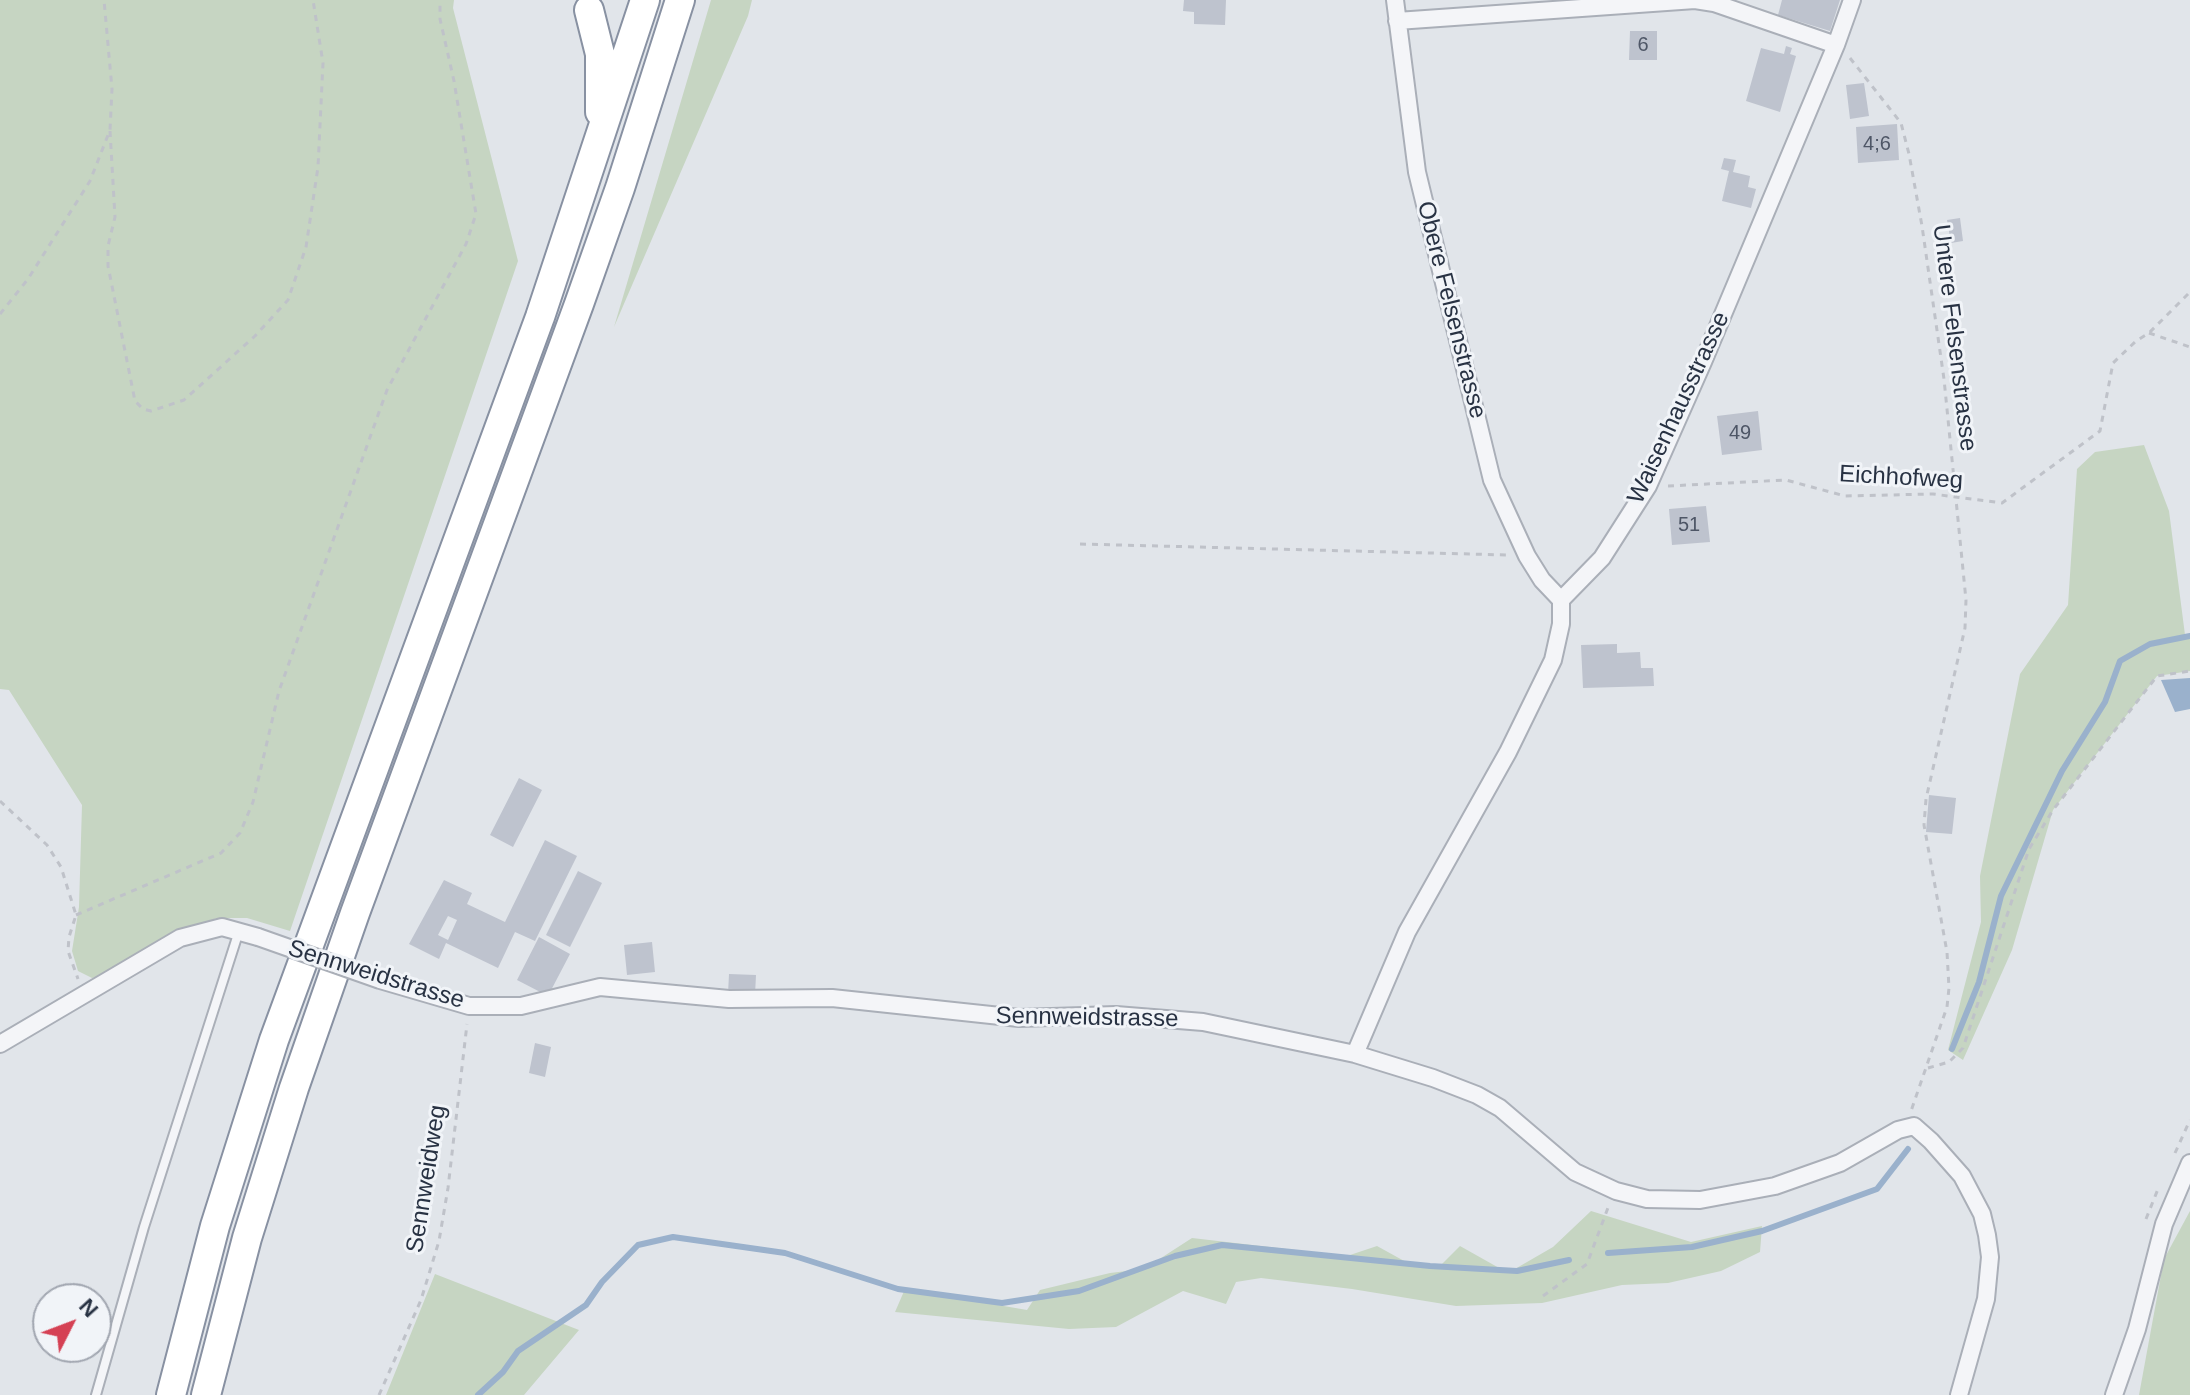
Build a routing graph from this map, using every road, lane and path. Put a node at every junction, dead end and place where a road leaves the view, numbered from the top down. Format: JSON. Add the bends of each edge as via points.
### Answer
{"nodes":[{"id":1,"x":104,"y":0,"type":"edge"},
{"id":2,"x":313,"y":0,"type":"edge"},
{"id":3,"x":440,"y":0,"type":"edge"},
{"id":4,"x":645,"y":0,"type":"edge"},
{"id":5,"x":680,"y":0,"type":"edge"},
{"id":6,"x":1395,"y":0,"type":"edge"},
{"id":7,"x":1852,"y":0,"type":"edge"},
{"id":8,"x":590,"y":5,"type":"edge"},
{"id":9,"x":1397,"y":21,"type":"junction"},
{"id":10,"x":1836,"y":45,"type":"junction"},
{"id":11,"x":110,"y":131,"type":"junction"},
{"id":12,"x":599,"y":145,"type":"junction"},
{"id":13,"x":2190,"y":292,"type":"edge"},
{"id":14,"x":0,"y":314,"type":"edge"},
{"id":15,"x":2149,"y":333,"type":"junction"},
{"id":16,"x":2190,"y":347,"type":"edge"},
{"id":17,"x":1648,"y":486,"type":"junction"},
{"id":18,"x":1956,"y":497,"type":"junction"},
{"id":19,"x":1080,"y":544,"type":"dead end"},
{"id":20,"x":1527,"y":556,"type":"junction"},
{"id":21,"x":1561,"y":600,"type":"junction"},
{"id":22,"x":2190,"y":671,"type":"edge"},
{"id":23,"x":0,"y":801,"type":"edge"},
{"id":24,"x":76,"y":915,"type":"junction"},
{"id":25,"x":240,"y":931,"type":"junction"},
{"id":26,"x":85,"y":994,"type":"junction"},
{"id":27,"x":469,"y":1006,"type":"junction"},
{"id":28,"x":0,"y":1044,"type":"edge"},
{"id":29,"x":1355,"y":1054,"type":"junction"},
{"id":30,"x":1927,"y":1069,"type":"junction"},
{"id":31,"x":1914,"y":1126,"type":"junction"},
{"id":32,"x":2190,"y":1163,"type":"edge"},
{"id":33,"x":1616,"y":1191,"type":"junction"},
{"id":34,"x":1543,"y":1296,"type":"dead end"},
{"id":35,"x":96,"y":1395,"type":"edge"},
{"id":36,"x":171,"y":1395,"type":"edge"},
{"id":37,"x":206,"y":1395,"type":"edge"},
{"id":38,"x":379,"y":1395,"type":"edge"},
{"id":39,"x":1959,"y":1395,"type":"edge"},
{"id":40,"x":2114,"y":1395,"type":"edge"}],
"edges":[{"from":1,"to":11,"type":"path"},
{"from":2,"to":11,"type":"path","via":[[323,63],[318,167],[306,247],[288,300],[184,400],[151,411],[135,401],[108,266],[115,217]]},
{"from":3,"to":24,"type":"path","via":[[476,214],[466,244],[387,390],[279,691],[253,802],[240,833],[221,853]]},
{"from":4,"to":12,"type":"highway"},
{"from":5,"to":37,"type":"highway","via":[[579,304],[299,1073]]},
{"from":6,"to":9,"type":"street","name":"Obere Felsenstrasse"},
{"from":7,"to":10,"type":"street","name":"Waisenhausstrasse"},
{"from":8,"to":12,"type":"highway","via":[[600,54]]},
{"from":9,"to":10,"type":"street","via":[[1695,0]]},
{"from":9,"to":20,"type":"street","name":"Obere Felsenstrasse","via":[[1417,172],[1492,480]]},
{"from":10,"to":17,"type":"street","name":"Waisenhausstrasse"},
{"from":10,"to":18,"type":"path","name":"Untere Felsenstrasse","via":[[1901,123],[1905,138],[1944,379]]},
{"from":11,"to":14,"type":"path","via":[[90,181]]},
{"from":12,"to":36,"type":"highway","via":[[274,1040],[215,1226]]},
{"from":13,"to":15,"type":"path","name":"Eichhofweg"},
{"from":15,"to":16,"type":"path"},
{"from":15,"to":18,"type":"path","name":"Eichhofweg","via":[[2113,363],[2100,431],[2002,503]]},
{"from":17,"to":18,"type":"path","name":"Eichhofweg","via":[[1786,480],[1845,496]]},
{"from":17,"to":21,"type":"street","name":"Waisenhausstrasse","via":[[1602,558]]},
{"from":18,"to":30,"type":"path","name":"Untere Felsenstrasse","via":[[1965,628],[1924,825],[1949,988]]},
{"from":19,"to":20,"type":"path"},
{"from":20,"to":21,"type":"street","name":"Obere Felsenstrasse"},
{"from":21,"to":29,"type":"street","via":[[1553,660],[1407,932]]},
{"from":22,"to":30,"type":"path","via":[[2157,676],[2053,810],[2029,849],[1963,1048],[1949,1062]]},
{"from":23,"to":24,"type":"path","via":[[47,845],[61,867]]},
{"from":24,"to":26,"type":"path","via":[[68,951]]},
{"from":25,"to":26,"type":"street","name":"Sennweidstrasse","via":[[222,927],[180,938]]},
{"from":25,"to":27,"type":"street","name":"Sennweidstrasse","bridge":true},
{"from":25,"to":35,"type":"lane"},
{"from":26,"to":28,"type":"street","name":"Sennweidstrasse"},
{"from":27,"to":29,"type":"street","name":"Sennweidstrasse","via":[[521,1006],[600,987],[729,999],[832,998],[1019,1018],[1151,1016]]},
{"from":27,"to":38,"type":"path","name":"Sennweidweg","via":[[439,1241],[421,1300]]},
{"from":29,"to":33,"type":"street","name":"Sennweidstrasse","via":[[1477,1095],[1575,1172]]},
{"from":30,"to":31,"type":"path","name":"Untere Felsenstrasse","via":[[1910,1108]]},
{"from":31,"to":33,"type":"street","name":"Sennweidstrasse","via":[[1808,1176],[1730,1196],[1647,1199]]},
{"from":31,"to":39,"type":"street","via":[[1962,1176],[1987,1235],[1986,1299]]},
{"from":32,"to":40,"type":"street","via":[[2164,1224]]},
{"from":33,"to":34,"type":"path","via":[[1587,1264]]}]}
